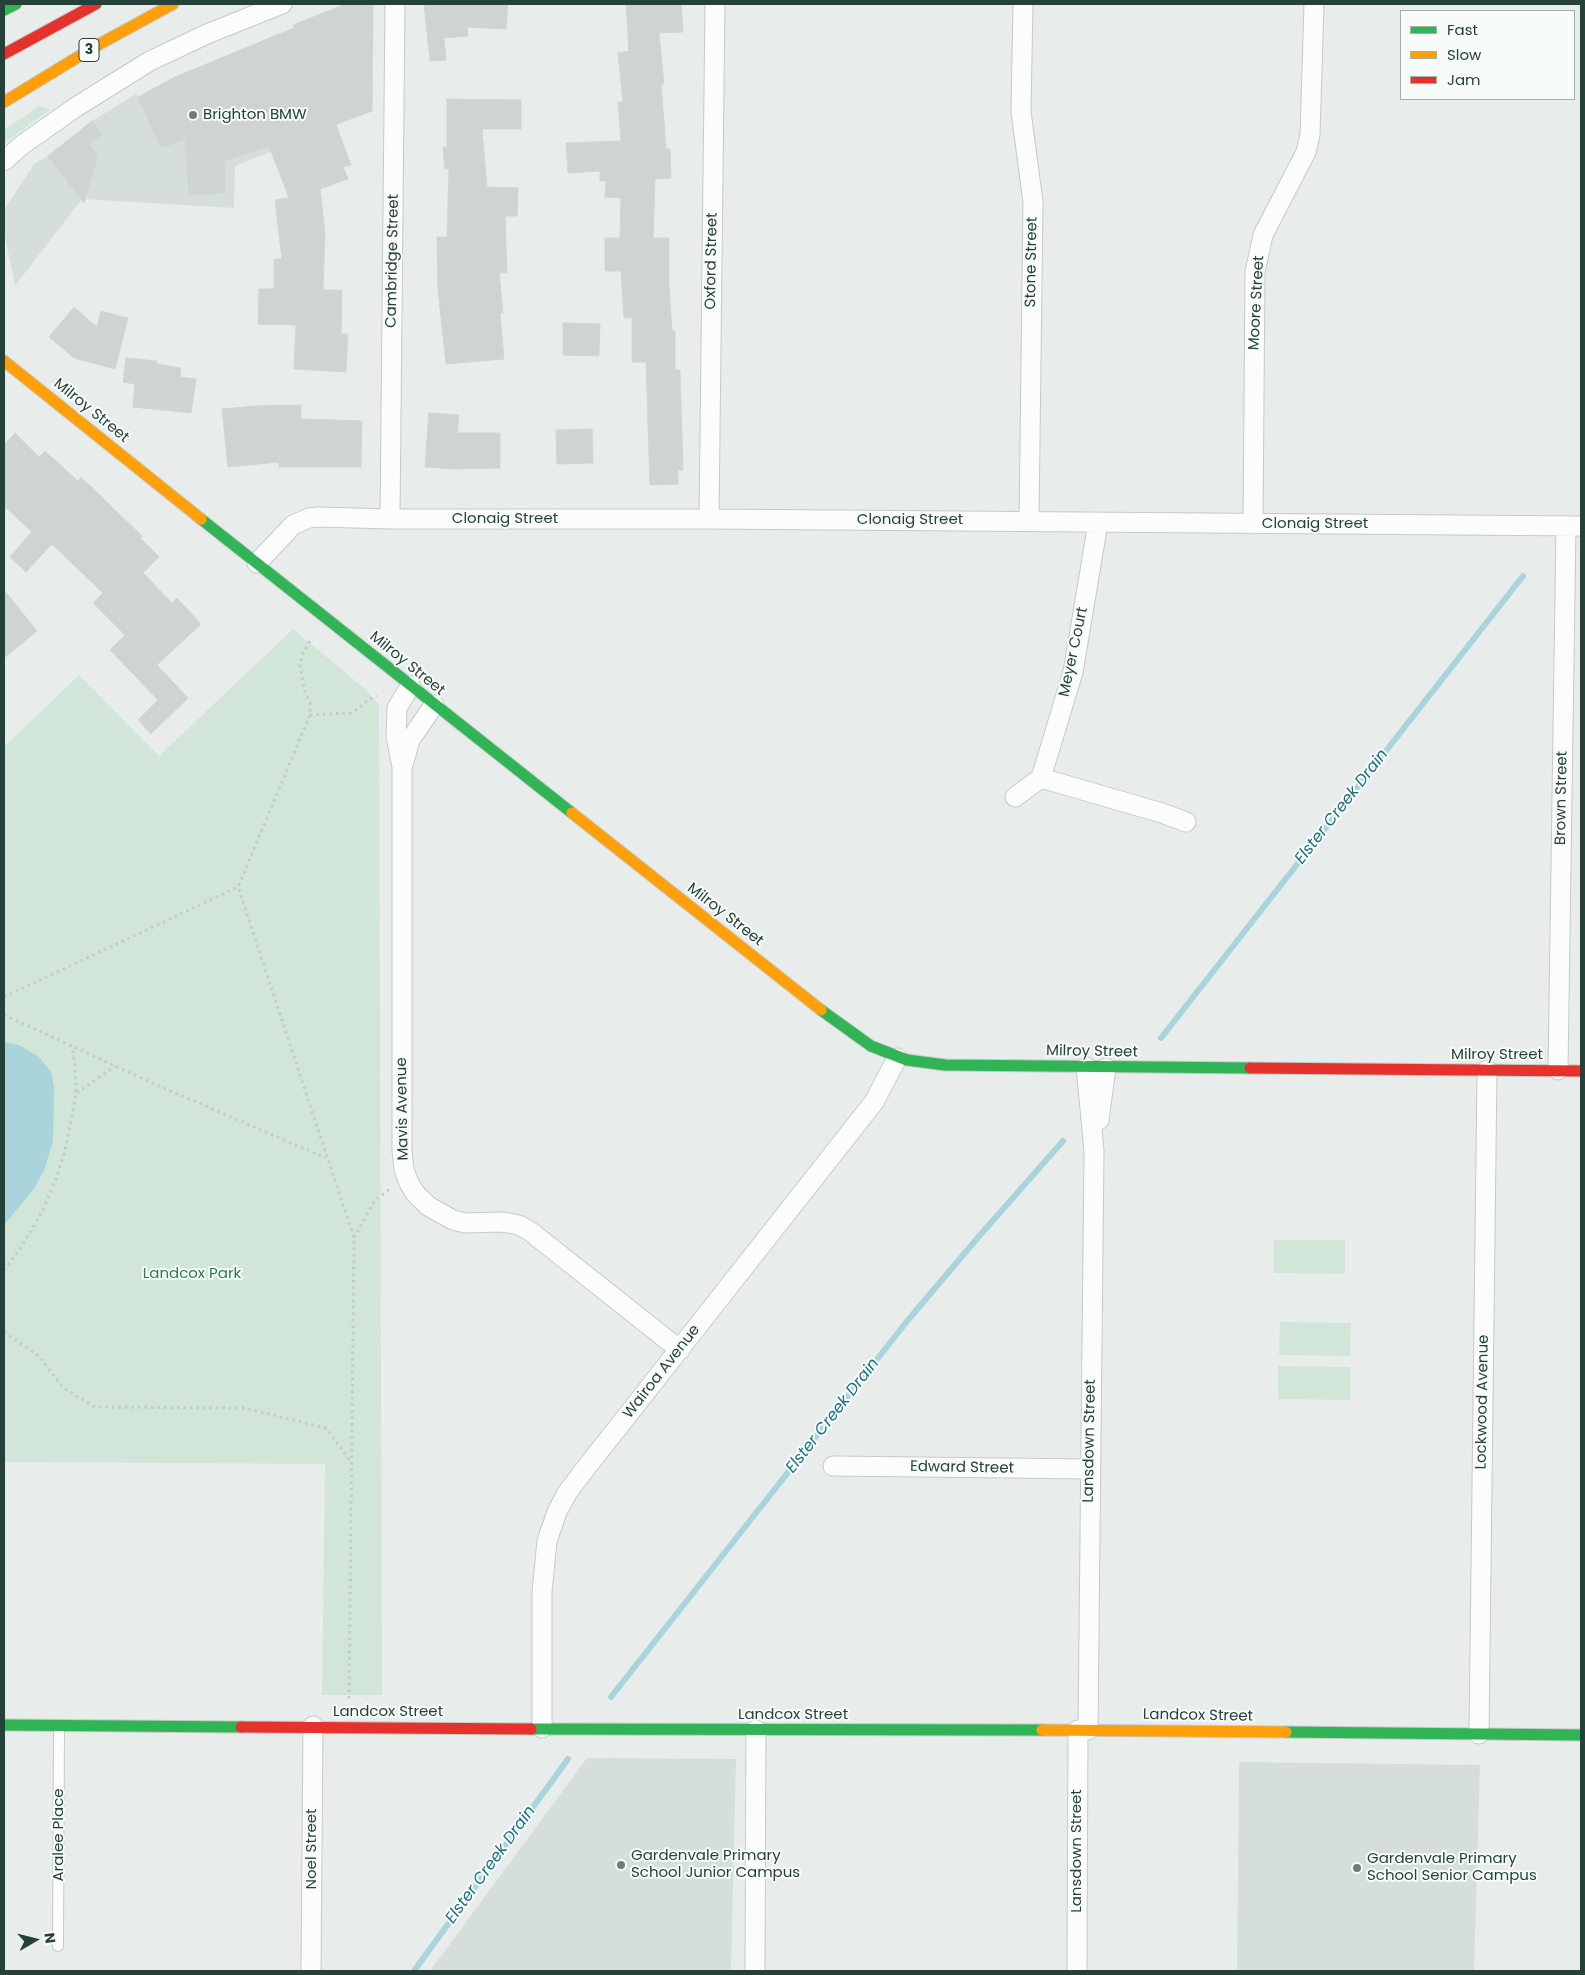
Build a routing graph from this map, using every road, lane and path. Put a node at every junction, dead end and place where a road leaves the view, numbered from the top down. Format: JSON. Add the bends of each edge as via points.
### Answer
{"nodes":[{"id":1,"x":16,"y":4,"type":"edge"},
{"id":2,"x":96,"y":4,"type":"edge"},
{"id":3,"x":173,"y":4,"type":"edge"},
{"id":4,"x":282,"y":4,"type":"edge"},
{"id":5,"x":395,"y":4,"type":"edge"},
{"id":6,"x":715,"y":4,"type":"edge"},
{"id":7,"x":1023,"y":4,"type":"edge"},
{"id":8,"x":1314,"y":4,"type":"edge"},
{"id":9,"x":4,"y":10,"type":"edge"},
{"id":10,"x":4,"y":54,"type":"edge"},
{"id":11,"x":4,"y":102,"type":"edge"},
{"id":12,"x":4,"y":161,"type":"edge"},
{"id":13,"x":4,"y":363,"type":"edge"},
{"id":14,"x":390,"y":519,"type":"junction"},
{"id":15,"x":709,"y":519,"type":"junction"},
{"id":16,"x":1029,"y":521,"type":"junction"},
{"id":17,"x":1098,"y":523,"type":"junction"},
{"id":18,"x":1253,"y":524,"type":"junction"},
{"id":19,"x":1573,"y":526,"type":"edge"},
{"id":20,"x":257,"y":563,"type":"junction"},
{"id":21,"x":310,"y":640,"type":"dead end"},
{"id":22,"x":410,"y":686,"type":"junction"},
{"id":23,"x":377,"y":696,"type":"dead end"},
{"id":24,"x":434,"y":705,"type":"junction"},
{"id":25,"x":310,"y":714,"type":"junction"},
{"id":26,"x":402,"y":766,"type":"junction"},
{"id":27,"x":1041,"y":778,"type":"junction"},
{"id":28,"x":1015,"y":796,"type":"dead end"},
{"id":29,"x":1186,"y":822,"type":"dead end"},
{"id":30,"x":238,"y":887,"type":"junction"},
{"id":31,"x":4,"y":997,"type":"edge"},
{"id":32,"x":4,"y":1015,"type":"edge"},
{"id":33,"x":72,"y":1046,"type":"junction"},
{"id":34,"x":897,"y":1058,"type":"junction"},
{"id":35,"x":115,"y":1066,"type":"junction"},
{"id":36,"x":1086,"y":1067,"type":"junction"},
{"id":37,"x":1106,"y":1068,"type":"junction"},
{"id":38,"x":1487,"y":1070,"type":"junction"},
{"id":39,"x":1558,"y":1070,"type":"junction"},
{"id":40,"x":1581,"y":1071,"type":"edge"},
{"id":41,"x":76,"y":1094,"type":"junction"},
{"id":42,"x":1094,"y":1151,"type":"junction"},
{"id":43,"x":327,"y":1158,"type":"junction"},
{"id":44,"x":390,"y":1189,"type":"dead end"},
{"id":45,"x":354,"y":1238,"type":"junction"},
{"id":46,"x":4,"y":1270,"type":"edge"},
{"id":47,"x":4,"y":1332,"type":"edge"},
{"id":48,"x":680,"y":1350,"type":"junction"},
{"id":49,"x":352,"y":1463,"type":"junction"},
{"id":50,"x":833,"y":1466,"type":"dead end"},
{"id":51,"x":1090,"y":1469,"type":"junction"},
{"id":52,"x":349,"y":1699,"type":"dead end"},
{"id":53,"x":4,"y":1725,"type":"edge"},
{"id":54,"x":59,"y":1725,"type":"junction"},
{"id":55,"x":313,"y":1726,"type":"junction"},
{"id":56,"x":542,"y":1728,"type":"junction"},
{"id":57,"x":756,"y":1730,"type":"junction"},
{"id":58,"x":1083,"y":1730,"type":"junction"},
{"id":59,"x":1479,"y":1734,"type":"junction"},
{"id":60,"x":1581,"y":1735,"type":"edge"},
{"id":61,"x":58,"y":1946,"type":"dead end"},
{"id":62,"x":311,"y":1971,"type":"edge"},
{"id":63,"x":755,"y":1971,"type":"edge"},
{"id":64,"x":1076,"y":1971,"type":"edge"}],
"edges":[{"from":1,"to":9,"type":"main road"},
{"from":2,"to":10,"type":"main road"},
{"from":3,"to":11,"type":"main road","number":"3"},
{"from":4,"to":12,"type":"street","via":[[150,61],[76,107]]},
{"from":5,"to":14,"type":"street","name":"Cambridge Street"},
{"from":6,"to":15,"type":"street","name":"Oxford Street"},
{"from":7,"to":16,"type":"street","name":"Stone Street","via":[[1021,112],[1033,202]]},
{"from":8,"to":18,"type":"street","name":"Moore Street","via":[[1310,135],[1306,152],[1263,235],[1255,272]]},
{"from":13,"to":20,"type":"main road","name":"Milroy Street"},
{"from":14,"to":15,"type":"street","name":"Clonaig Street"},
{"from":14,"to":20,"type":"street","name":"Clonaig Street","via":[[308,518],[293,525]]},
{"from":15,"to":16,"type":"street","name":"Clonaig Street"},
{"from":16,"to":17,"type":"street","name":"Clonaig Street"},
{"from":17,"to":18,"type":"street","name":"Clonaig Street"},
{"from":17,"to":27,"type":"street","name":"Meyer Court","via":[[1073,672]]},
{"from":18,"to":19,"type":"street","name":"Clonaig Street"},
{"from":19,"to":39,"type":"street","name":"Brown Street"},
{"from":20,"to":22,"type":"main road","name":"Milroy Street"},
{"from":21,"to":25,"type":"path","via":[[300,665]]},
{"from":22,"to":24,"type":"main road","name":"Milroy Street"},
{"from":22,"to":26,"type":"street","name":"Mavis Avenue","via":[[398,708],[396,736]]},
{"from":23,"to":25,"type":"path","via":[[350,713]]},
{"from":24,"to":26,"type":"street","name":"Mavis Avenue","via":[[410,740]]},
{"from":24,"to":34,"type":"main road","name":"Milroy Street","via":[[835,1021],[871,1046]]},
{"from":25,"to":30,"type":"path"},
{"from":26,"to":48,"type":"street","name":"Mavis Avenue","via":[[402,1150],[409,1183],[428,1206],[453,1220],[510,1223],[531,1232]]},
{"from":27,"to":28,"type":"street"},
{"from":27,"to":29,"type":"street"},
{"from":30,"to":31,"type":"path"},
{"from":30,"to":43,"type":"path"},
{"from":32,"to":33,"type":"path"},
{"from":33,"to":35,"type":"path"},
{"from":33,"to":41,"type":"path"},
{"from":34,"to":36,"type":"main road","name":"Milroy Street","via":[[945,1066]]},
{"from":34,"to":48,"type":"street","name":"Wairoa Avenue","via":[[874,1102]]},
{"from":35,"to":41,"type":"path"},
{"from":35,"to":43,"type":"path"},
{"from":36,"to":37,"type":"main road","name":"Milroy Street"},
{"from":36,"to":42,"type":"street","name":"Lansdown Street"},
{"from":37,"to":38,"type":"main road","name":"Milroy Street"},
{"from":37,"to":42,"type":"street","name":"Lansdown Street"},
{"from":38,"to":39,"type":"main road","name":"Milroy Street"},
{"from":38,"to":59,"type":"street","name":"Lockwood Avenue"},
{"from":39,"to":40,"type":"main road","name":"Milroy Street"},
{"from":41,"to":46,"type":"path","via":[[56,1179],[43,1210],[20,1250]]},
{"from":42,"to":51,"type":"street","name":"Lansdown Street"},
{"from":43,"to":45,"type":"path"},
{"from":44,"to":45,"type":"path","via":[[375,1200]]},
{"from":45,"to":49,"type":"path"},
{"from":47,"to":49,"type":"path","via":[[39,1356],[63,1388],[95,1407],[245,1408],[326,1428]]},
{"from":48,"to":56,"type":"street","name":"Wairoa Avenue","via":[[582,1472],[557,1512],[547,1541],[542,1592]]},
{"from":49,"to":52,"type":"path"},
{"from":50,"to":51,"type":"street","name":"Edward Street"},
{"from":51,"to":58,"type":"street","name":"Lansdown Street"},
{"from":53,"to":54,"type":"main road","name":"Landcox Street"},
{"from":54,"to":55,"type":"main road","name":"Landcox Street"},
{"from":54,"to":61,"type":"lane","name":"Aralee Place"},
{"from":55,"to":56,"type":"main road","name":"Landcox Street"},
{"from":55,"to":62,"type":"street","name":"Noel Street"},
{"from":56,"to":57,"type":"main road","name":"Landcox Street"},
{"from":57,"to":58,"type":"main road","name":"Landcox Street"},
{"from":57,"to":63,"type":"street"},
{"from":58,"to":59,"type":"main road","name":"Landcox Street"},
{"from":58,"to":64,"type":"street","name":"Lansdown Street"},
{"from":59,"to":60,"type":"main road","name":"Landcox Street"}]}
